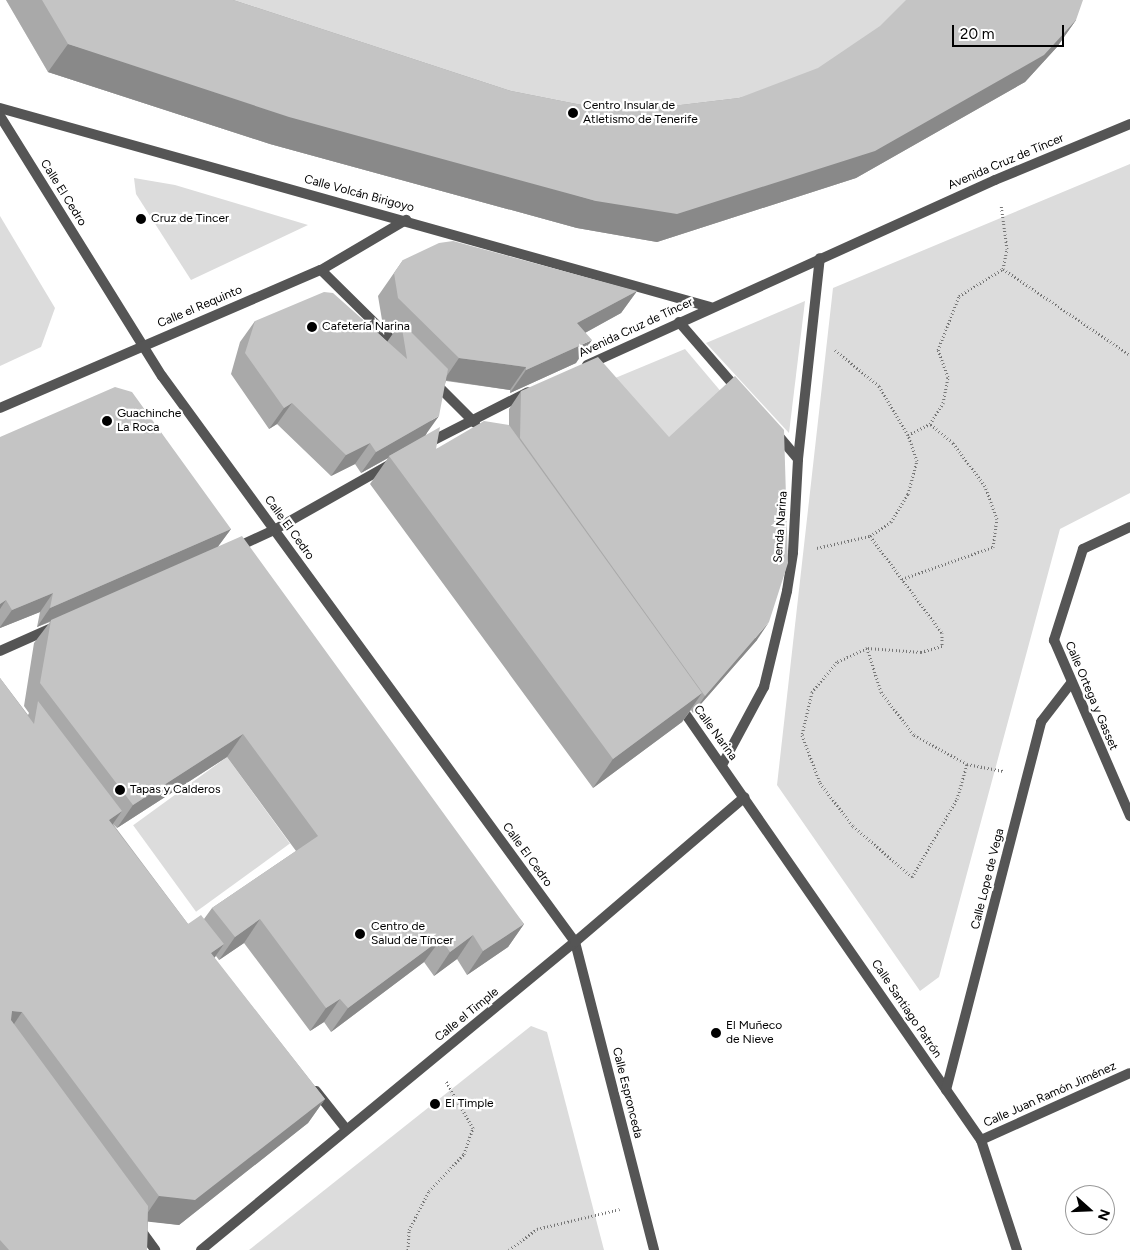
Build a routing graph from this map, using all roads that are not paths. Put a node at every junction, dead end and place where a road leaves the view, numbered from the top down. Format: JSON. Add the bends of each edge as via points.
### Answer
{"nodes":[{"id":1,"x":0,"y":108,"type":"edge"},
{"id":2,"x":0,"y":116,"type":"edge"},
{"id":3,"x":1130,"y":124,"type":"edge"},
{"id":4,"x":406,"y":220,"type":"junction"},
{"id":5,"x":820,"y":258,"type":"junction"},
{"id":6,"x":320,"y":270,"type":"junction"},
{"id":7,"x":710,"y":307,"type":"junction"},
{"id":8,"x":678,"y":322,"type":"junction"},
{"id":9,"x":144,"y":344,"type":"junction"},
{"id":10,"x":410,"y":358,"type":"edge"},
{"id":11,"x":580,"y":368,"type":"edge"},
{"id":12,"x":424,"y":371,"type":"edge"},
{"id":13,"x":534,"y":389,"type":"edge"},
{"id":14,"x":748,"y":401,"type":"edge"},
{"id":15,"x":0,"y":408,"type":"edge"},
{"id":16,"x":472,"y":418,"type":"junction"},
{"id":17,"x":766,"y":423,"type":"edge"},
{"id":18,"x":483,"y":434,"type":"edge"},
{"id":19,"x":420,"y":447,"type":"edge"},
{"id":20,"x":403,"y":457,"type":"edge"},
{"id":21,"x":798,"y":459,"type":"junction"},
{"id":22,"x":1130,"y":528,"type":"edge"},
{"id":23,"x":274,"y":530,"type":"junction"},
{"id":24,"x":220,"y":554,"type":"edge"},
{"id":25,"x":64,"y":623,"type":"edge"},
{"id":26,"x":0,"y":651,"type":"edge"},
{"id":27,"x":1070,"y":683,"type":"junction"},
{"id":28,"x":675,"y":700,"type":"edge"},
{"id":29,"x":722,"y":765,"type":"junction"},
{"id":30,"x":745,"y":797,"type":"junction"},
{"id":31,"x":1130,"y":816,"type":"edge"},
{"id":32,"x":575,"y":942,"type":"junction"},
{"id":33,"x":1130,"y":1073,"type":"edge"},
{"id":34,"x":309,"y":1083,"type":"edge"},
{"id":35,"x":946,"y":1090,"type":"junction"},
{"id":36,"x":346,"y":1129,"type":"junction"},
{"id":37,"x":981,"y":1140,"type":"junction"},
{"id":38,"x":132,"y":1219,"type":"edge"},
{"id":39,"x":155,"y":1250,"type":"edge"},
{"id":40,"x":201,"y":1250,"type":"edge"},
{"id":41,"x":654,"y":1250,"type":"edge"},
{"id":42,"x":1017,"y":1250,"type":"edge"}],
"edges":[{"from":1,"to":4,"type":"street","name":"Calle Volcán Birigoyo"},
{"from":2,"to":9,"type":"street","name":"Calle El Cedro"},
{"from":3,"to":5,"type":"street","name":"Avenida Cruz de Tíncer"},
{"from":4,"to":6,"type":"street","name":"Calle el Requinto"},
{"from":4,"to":7,"type":"street","name":"Calle Volcán Birigoyo"},
{"from":5,"to":7,"type":"street","name":"Avenida Cruz de Tíncer"},
{"from":5,"to":21,"type":"street","name":"Senda Narina"},
{"from":6,"to":9,"type":"street","name":"Calle el Requinto"},
{"from":6,"to":10,"type":"street"},
{"from":7,"to":8,"type":"street","name":"Avenida Cruz de Tíncer"},
{"from":8,"to":11,"type":"street","name":"Avenida Cruz de Tíncer"},
{"from":8,"to":14,"type":"street"},
{"from":9,"to":15,"type":"street","name":"Calle el Requinto"},
{"from":9,"to":23,"type":"street","name":"Calle El Cedro","via":[[162,376]]},
{"from":12,"to":16,"type":"street"},
{"from":13,"to":16,"type":"street"},
{"from":16,"to":18,"type":"street"},
{"from":16,"to":19,"type":"street"},
{"from":17,"to":21,"type":"street"},
{"from":20,"to":23,"type":"street"},
{"from":21,"to":29,"type":"street","name":"Senda Narina","via":[[788,591],[764,687]]},
{"from":22,"to":27,"type":"street","name":"Calle Ortega y Gasset","via":[[1083,549],[1054,640]]},
{"from":23,"to":24,"type":"street"},
{"from":23,"to":32,"type":"street","name":"Calle El Cedro"},
{"from":25,"to":26,"type":"street"},
{"from":27,"to":31,"type":"street","name":"Calle Ortega y Gasset"},
{"from":27,"to":35,"type":"street","name":"Calle Lope de Vega","via":[[1041,722]]},
{"from":28,"to":29,"type":"street","name":"Calle Narina"},
{"from":29,"to":30,"type":"street","name":"Calle Narina"},
{"from":30,"to":32,"type":"street","name":"Calle el Timple"},
{"from":30,"to":35,"type":"street","name":"Calle Santiago Patrón"},
{"from":32,"to":36,"type":"street","name":"Calle el Timple"},
{"from":32,"to":41,"type":"street","name":"Calle Espronceda"},
{"from":33,"to":37,"type":"street","name":"Calle Juan Ramón Jiménez"},
{"from":34,"to":36,"type":"street"},
{"from":35,"to":37,"type":"street","name":"Calle Santiago Patrón"},
{"from":36,"to":40,"type":"street","name":"Calle el Timple"},
{"from":37,"to":42,"type":"street","name":"Calle Santiago Patrón"},
{"from":38,"to":39,"type":"street"}]}
